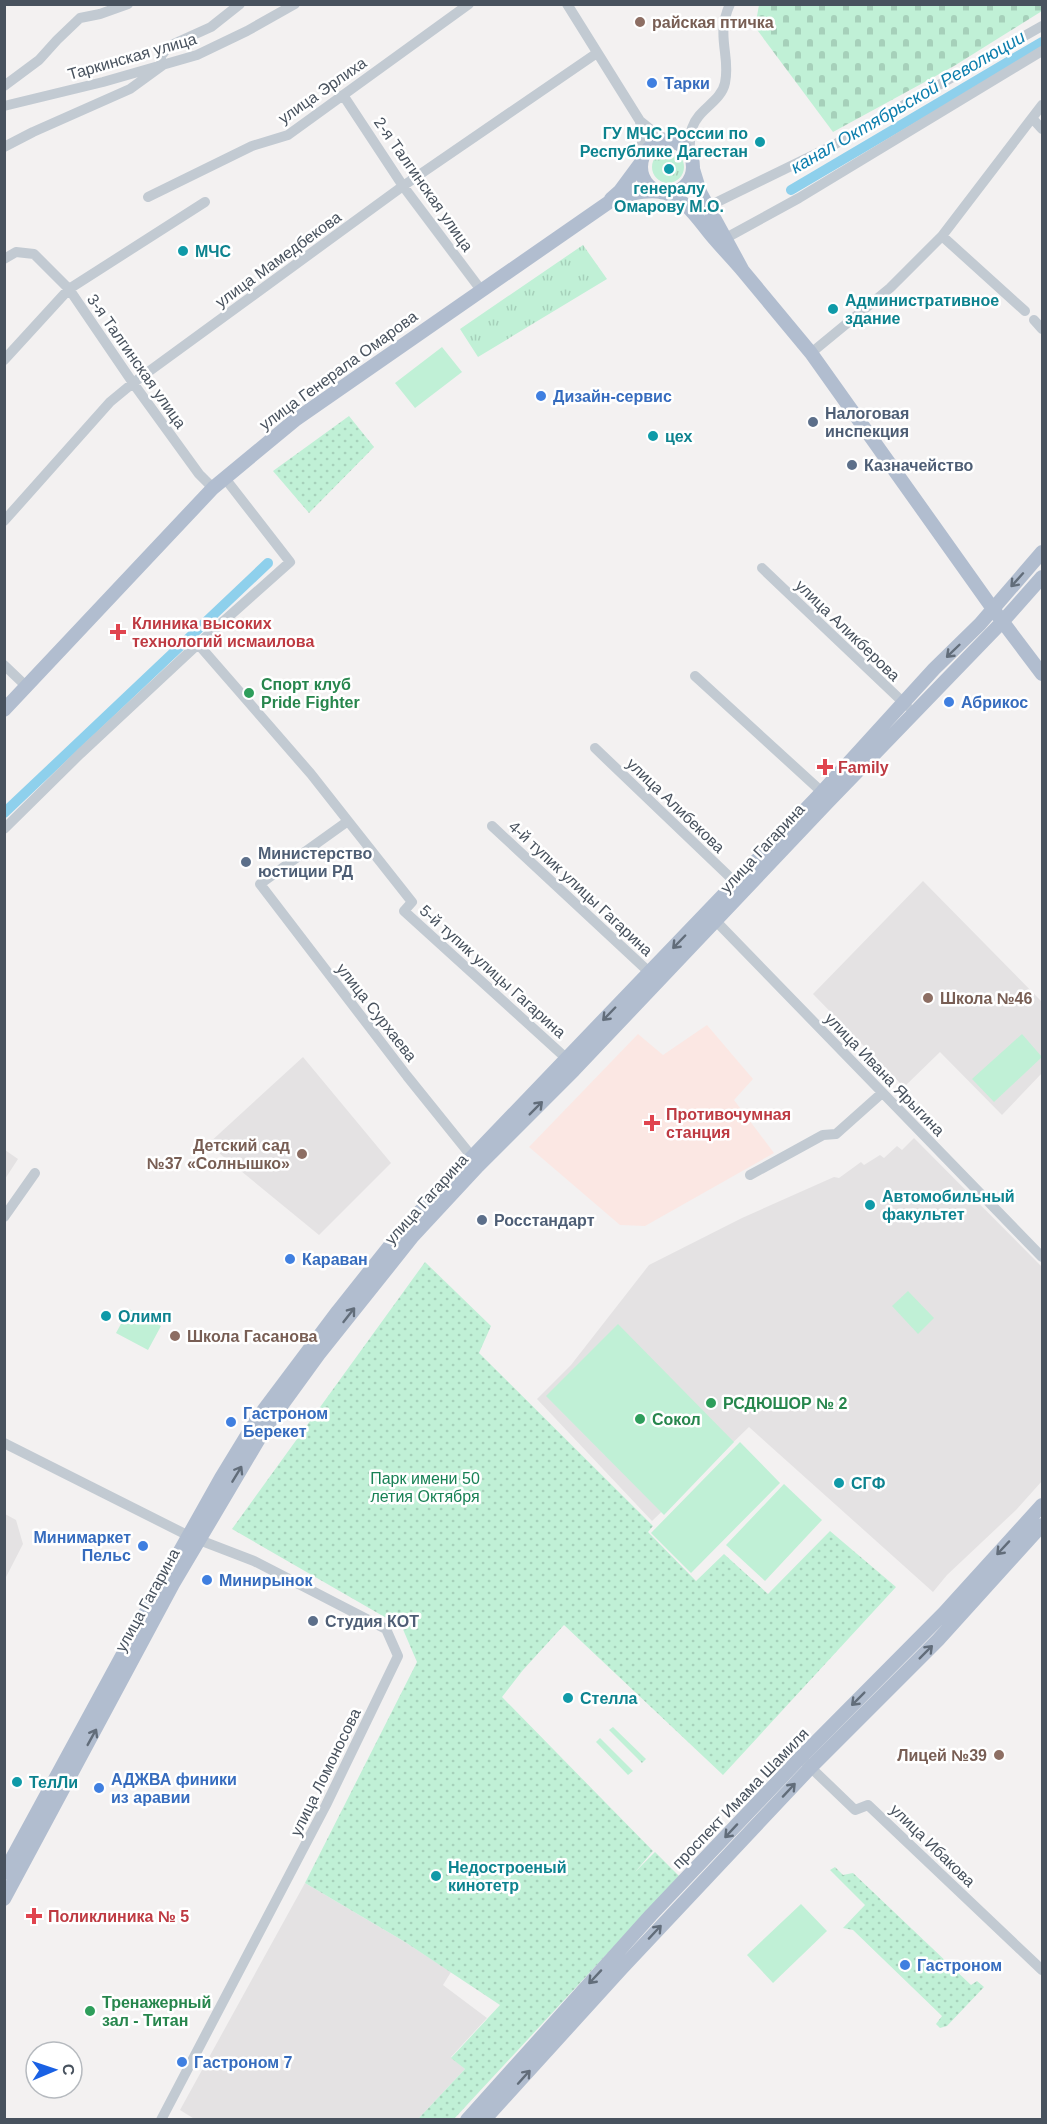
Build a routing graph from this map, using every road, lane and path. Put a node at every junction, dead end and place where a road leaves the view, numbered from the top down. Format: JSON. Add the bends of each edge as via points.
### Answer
{"nodes":[{"id":1,"x":128,"y":4,"type":"edge"},
{"id":2,"x":240,"y":4,"type":"edge"},
{"id":3,"x":295,"y":4,"type":"edge"},
{"id":4,"x":469,"y":4,"type":"edge"},
{"id":5,"x":567,"y":4,"type":"edge"},
{"id":6,"x":730,"y":4,"type":"edge"},
{"id":7,"x":1042,"y":26,"type":"edge"},
{"id":8,"x":1042,"y":51,"type":"edge"},
{"id":9,"x":597,"y":53,"type":"junction"},
{"id":10,"x":163,"y":65,"type":"junction"},
{"id":11,"x":4,"y":86,"type":"edge"},
{"id":12,"x":343,"y":95,"type":"junction"},
{"id":13,"x":1042,"y":105,"type":"edge"},
{"id":14,"x":4,"y":106,"type":"edge"},
{"id":15,"x":1032,"y":118,"type":"junction"},
{"id":16,"x":640,"y":121,"type":"junction"},
{"id":17,"x":1042,"y":129,"type":"edge"},
{"id":18,"x":673,"y":142,"type":"junction"},
{"id":19,"x":4,"y":147,"type":"edge"},
{"id":20,"x":691,"y":162,"type":"junction"},
{"id":21,"x":640,"y":164,"type":"junction"},
{"id":22,"x":403,"y":186,"type":"junction"},
{"id":23,"x":660,"y":192,"type":"junction"},
{"id":24,"x":148,"y":197,"type":"dead end"},
{"id":25,"x":205,"y":202,"type":"dead end"},
{"id":26,"x":708,"y":207,"type":"junction"},
{"id":27,"x":942,"y":236,"type":"junction"},
{"id":28,"x":726,"y":238,"type":"junction"},
{"id":29,"x":4,"y":260,"type":"edge"},
{"id":30,"x":743,"y":271,"type":"junction"},
{"id":31,"x":69,"y":289,"type":"junction"},
{"id":32,"x":480,"y":289,"type":"junction"},
{"id":33,"x":1025,"y":311,"type":"dead end"},
{"id":34,"x":1034,"y":320,"type":"dead end"},
{"id":35,"x":1042,"y":329,"type":"edge"},
{"id":36,"x":811,"y":353,"type":"junction"},
{"id":37,"x":4,"y":360,"type":"edge"},
{"id":38,"x":133,"y":383,"type":"junction"},
{"id":39,"x":224,"y":478,"type":"junction"},
{"id":40,"x":212,"y":488,"type":"junction"},
{"id":41,"x":4,"y":521,"type":"edge"},
{"id":42,"x":1042,"y":552,"type":"edge"},
{"id":43,"x":762,"y":568,"type":"dead end"},
{"id":44,"x":1042,"y":577,"type":"edge"},
{"id":45,"x":993,"y":609,"type":"junction"},
{"id":46,"x":1003,"y":621,"type":"junction"},
{"id":47,"x":198,"y":644,"type":"junction"},
{"id":48,"x":4,"y":665,"type":"edge"},
{"id":49,"x":1042,"y":674,"type":"edge"},
{"id":50,"x":695,"y":675,"type":"dead end"},
{"id":51,"x":26,"y":686,"type":"junction"},
{"id":52,"x":903,"y":703,"type":"junction"},
{"id":53,"x":4,"y":709,"type":"edge"},
{"id":54,"x":914,"y":712,"type":"junction"},
{"id":55,"x":595,"y":748,"type":"dead end"},
{"id":56,"x":822,"y":792,"type":"junction"},
{"id":57,"x":348,"y":821,"type":"junction"},
{"id":58,"x":492,"y":826,"type":"dead end"},
{"id":59,"x":4,"y":829,"type":"edge"},
{"id":60,"x":736,"y":883,"type":"junction"},
{"id":61,"x":711,"y":916,"type":"junction"},
{"id":62,"x":649,"y":972,"type":"junction"},
{"id":63,"x":567,"y":1059,"type":"junction"},
{"id":64,"x":882,"y":1093,"type":"junction"},
{"id":65,"x":473,"y":1158,"type":"junction"},
{"id":66,"x":35,"y":1173,"type":"dead end"},
{"id":67,"x":750,"y":1175,"type":"dead end"},
{"id":68,"x":4,"y":1217,"type":"edge"},
{"id":69,"x":1042,"y":1257,"type":"edge"},
{"id":70,"x":4,"y":1443,"type":"edge"},
{"id":71,"x":1042,"y":1505,"type":"edge"},
{"id":72,"x":1042,"y":1524,"type":"edge"},
{"id":73,"x":194,"y":1537,"type":"junction"},
{"id":74,"x":949,"y":1618,"type":"junction"},
{"id":75,"x":805,"y":1763,"type":"junction"},
{"id":76,"x":4,"y":1873,"type":"edge"},
{"id":77,"x":4,"y":1899,"type":"edge"},
{"id":78,"x":1042,"y":1970,"type":"edge"},
{"id":79,"x":161,"y":2120,"type":"edge"},
{"id":80,"x":467,"y":2120,"type":"edge"},
{"id":81,"x":484,"y":2120,"type":"edge"}],
"edges":[{"from":1,"to":11,"type":"street","via":[[80,18],[39,60]]},
{"from":2,"to":10,"type":"street","via":[[211,27],[169,46],[160,57]]},
{"from":3,"to":10,"type":"street","name":"Таркинская улица","via":[[197,55]]},
{"from":4,"to":12,"type":"street","name":"улица Эрлиха"},
{"from":5,"to":9,"type":"street"},
{"from":6,"to":20,"type":"street","via":[[723,28],[725,82],[719,96],[693,125]]},
{"from":7,"to":26,"type":"street","via":[[832,146]]},
{"from":8,"to":28,"type":"street"},
{"from":9,"to":16,"type":"street"},
{"from":9,"to":22,"type":"street","name":"улица Мамедбекова"},
{"from":10,"to":14,"type":"street","name":"Таркинская улица"},
{"from":10,"to":19,"type":"street","via":[[130,90]]},
{"from":12,"to":22,"type":"street","name":"2-я Талгинская улица"},
{"from":12,"to":24,"type":"street","name":"улица Эрлиха","via":[[288,135],[252,146]]},
{"from":13,"to":15,"type":"street"},
{"from":15,"to":17,"type":"street"},
{"from":15,"to":27,"type":"street"},
{"from":16,"to":18,"type":"street"},
{"from":16,"to":21,"type":"street"},
{"from":18,"to":20,"type":"main road","via":[[687,150]]},
{"from":18,"to":21,"type":"main road","via":[[653,145]]},
{"from":20,"to":23,"type":"main road","via":[[689,181],[683,188]]},
{"from":20,"to":26,"type":"main road"},
{"from":21,"to":23,"type":"main road","via":[[646,182]]},
{"from":21,"to":32,"type":"main road","name":"улица Генерала Омарова","via":[[614,196]]},
{"from":22,"to":32,"type":"street","name":"2-я Талгинская улица"},
{"from":22,"to":38,"type":"street","name":"улица Мамедбекова"},
{"from":23,"to":30,"type":"main road","via":[[686,206]]},
{"from":23,"to":32,"type":"main road","name":"улица Генерала Омарова","via":[[615,198]]},
{"from":25,"to":31,"type":"street"},
{"from":26,"to":28,"type":"main road"},
{"from":27,"to":33,"type":"street"},
{"from":27,"to":36,"type":"street","via":[[890,288]]},
{"from":28,"to":30,"type":"main road"},
{"from":29,"to":31,"type":"street","name":"3-я Талгинская улица","via":[[16,252],[34,254]]},
{"from":30,"to":36,"type":"main road"},
{"from":31,"to":37,"type":"street"},
{"from":31,"to":38,"type":"street","name":"3-я Талгинская улица"},
{"from":32,"to":39,"type":"main road","name":"улица Генерала Омарова","via":[[295,418]]},
{"from":34,"to":35,"type":"street"},
{"from":36,"to":45,"type":"main road"},
{"from":38,"to":40,"type":"street","name":"3-я Талгинская улица"},
{"from":38,"to":41,"type":"street","name":"улица Мамедбекова","via":[[110,402]]},
{"from":39,"to":40,"type":"main road","name":"улица Генерала Омарова"},
{"from":39,"to":47,"type":"street","via":[[290,562]]},
{"from":40,"to":51,"type":"main road","name":"улица Генерала Омарова"},
{"from":40,"to":53,"type":"main road","name":"улица Генерала Омарова"},
{"from":42,"to":45,"type":"main road","name":"улица Гагарина","one_way":true},
{"from":43,"to":52,"type":"street","name":"улица Аликберова"},
{"from":44,"to":46,"type":"main road","name":"улица Гагарина"},
{"from":45,"to":46,"type":"main road"},
{"from":45,"to":52,"type":"main road","name":"улица Гагарина","one_way":true},
{"from":46,"to":49,"type":"main road"},
{"from":46,"to":54,"type":"main road","name":"улица Гагарина"},
{"from":47,"to":57,"type":"street"},
{"from":47,"to":59,"type":"street"},
{"from":48,"to":51,"type":"street"},
{"from":50,"to":56,"type":"street"},
{"from":51,"to":53,"type":"main road","name":"улица Генерала Омарова"},
{"from":52,"to":54,"type":"street","name":"улица Аликберова"},
{"from":52,"to":56,"type":"main road","name":"улица Гагарина"},
{"from":54,"to":61,"type":"main road","name":"улица Гагарина"},
{"from":55,"to":60,"type":"street","name":"улица Алибекова"},
{"from":56,"to":60,"type":"main road","name":"улица Гагарина"},
{"from":57,"to":63,"type":"street","name":"5-й тупик улицы Гагарина","via":[[412,902],[404,911]]},
{"from":57,"to":65,"type":"street","name":"улица Сурхаева","via":[[260,884]]},
{"from":58,"to":62,"type":"street","name":"4-й тупик улицы Гагарина"},
{"from":60,"to":61,"type":"main road","name":"улица Гагарина"},
{"from":61,"to":62,"type":"main road","name":"улица Гагарина","one_way":true},
{"from":61,"to":64,"type":"street","name":"улица Ивана Ярыгина"},
{"from":73,"to":61,"type":"main road","name":"улица Гагарина","one_way":true,"via":[[319,1354],[413,1236]]},
{"from":62,"to":63,"type":"main road","name":"улица Гагарина","one_way":true},
{"from":63,"to":65,"type":"main road","name":"улица Гагарина"},
{"from":64,"to":67,"type":"street","via":[[836,1134],[823,1135]]},
{"from":64,"to":69,"type":"street","name":"улица Ивана Ярыгина"},
{"from":65,"to":73,"type":"main road","name":"улица Гагарина","via":[[404,1228],[257,1419]]},
{"from":66,"to":68,"type":"street"},
{"from":70,"to":73,"type":"street"},
{"from":71,"to":74,"type":"main road","name":"проспект Имама Шамиля","one_way":true},
{"from":72,"to":74,"type":"main road","name":"проспект Имама Шамиля"},
{"from":73,"to":76,"type":"main road","name":"улица Гагарина"},
{"from":77,"to":73,"type":"main road","name":"улица Гагарина","one_way":true},
{"from":73,"to":79,"type":"street","name":"улица Ломоносова","via":[[254,1561],[386,1629],[398,1656],[326,1805]]},
{"from":74,"to":75,"type":"main road","name":"проспект Имама Шамиля"},
{"from":75,"to":78,"type":"street","name":"улица Ибакова","via":[[855,1810],[868,1805]]},
{"from":75,"to":80,"type":"main road","name":"проспект Имама Шамиля","one_way":true,"via":[[651,1915]]},
{"from":81,"to":75,"type":"main road","name":"проспект Имама Шамиля","one_way":true}]}
